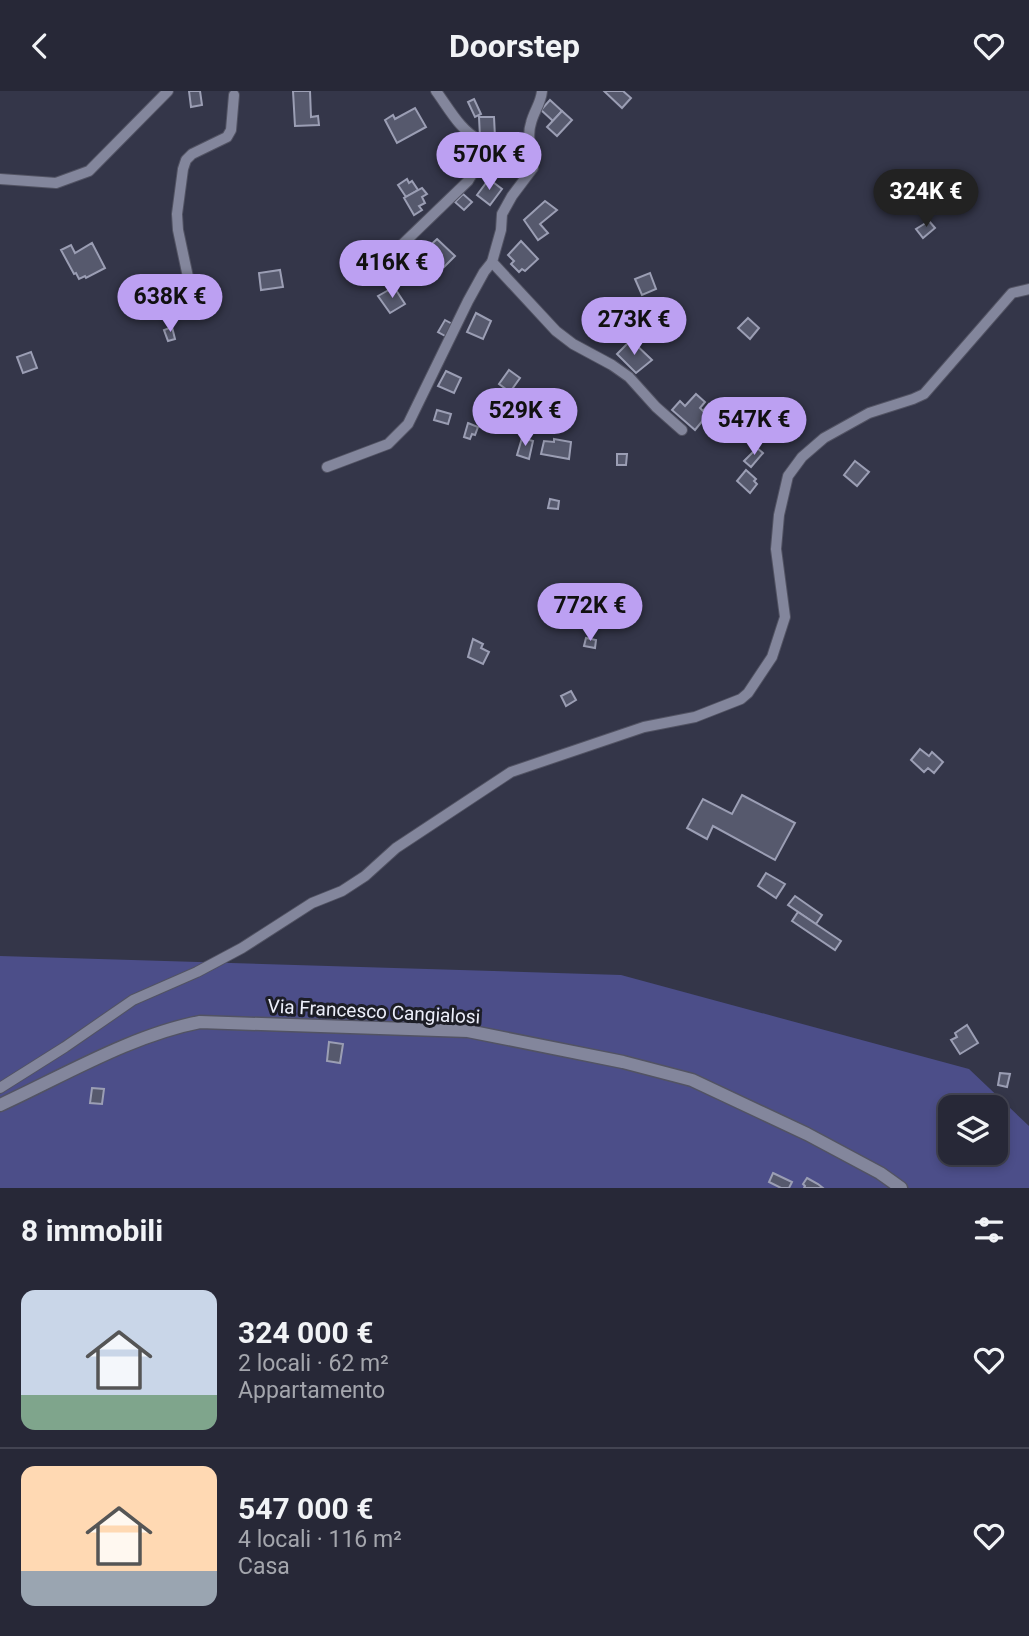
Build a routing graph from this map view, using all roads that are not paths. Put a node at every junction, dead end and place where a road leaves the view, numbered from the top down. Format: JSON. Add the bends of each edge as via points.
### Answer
{"nodes":[{"id":1,"x":167,"y":91,"type":"edge"},
{"id":2,"x":436,"y":91,"type":"edge"},
{"id":3,"x":542,"y":91,"type":"edge"},
{"id":4,"x":234,"y":92,"type":"edge"},
{"id":5,"x":486,"y":142,"type":"junction"},
{"id":6,"x":530,"y":146,"type":"junction"},
{"id":7,"x":0,"y":179,"type":"edge"},
{"id":8,"x":492,"y":262,"type":"junction"},
{"id":9,"x":383,"y":263,"type":"dead end"},
{"id":10,"x":1029,"y":289,"type":"edge"},
{"id":11,"x":178,"y":314,"type":"dead end"},
{"id":12,"x":682,"y":430,"type":"dead end"},
{"id":13,"x":327,"y":467,"type":"dead end"},
{"id":14,"x":0,"y":1088,"type":"edge"},
{"id":15,"x":0,"y":1105,"type":"edge"},
{"id":16,"x":901,"y":1188,"type":"edge"}],
"edges":[{"from":1,"to":7,"type":"street","via":[[89,171],[56,183]]},
{"from":2,"to":5,"type":"street","via":[[466,131]]},
{"from":3,"to":6,"type":"street","via":[[531,123]]},
{"from":4,"to":11,"type":"street","via":[[227,137],[192,154],[183,169],[178,222],[188,277]]},
{"from":5,"to":6,"type":"street"},
{"from":5,"to":9,"type":"street","via":[[468,181]]},
{"from":6,"to":8,"type":"street","via":[[533,168],[502,214]]},
{"from":8,"to":12,"type":"street","via":[[556,331],[629,377]]},
{"from":8,"to":13,"type":"street","via":[[408,424],[388,443]]},
{"from":10,"to":14,"type":"street","via":[[1012,293],[924,394],[869,413],[824,438],[788,476],[776,549],[785,617],[772,657],[741,699],[511,772],[396,848],[342,891],[312,903],[174,984],[133,1000]]},
{"from":15,"to":16,"type":"street","name":"Via Francesco Cangialosi","via":[[144,1038],[200,1022],[468,1031],[692,1080],[807,1135]]}]}
